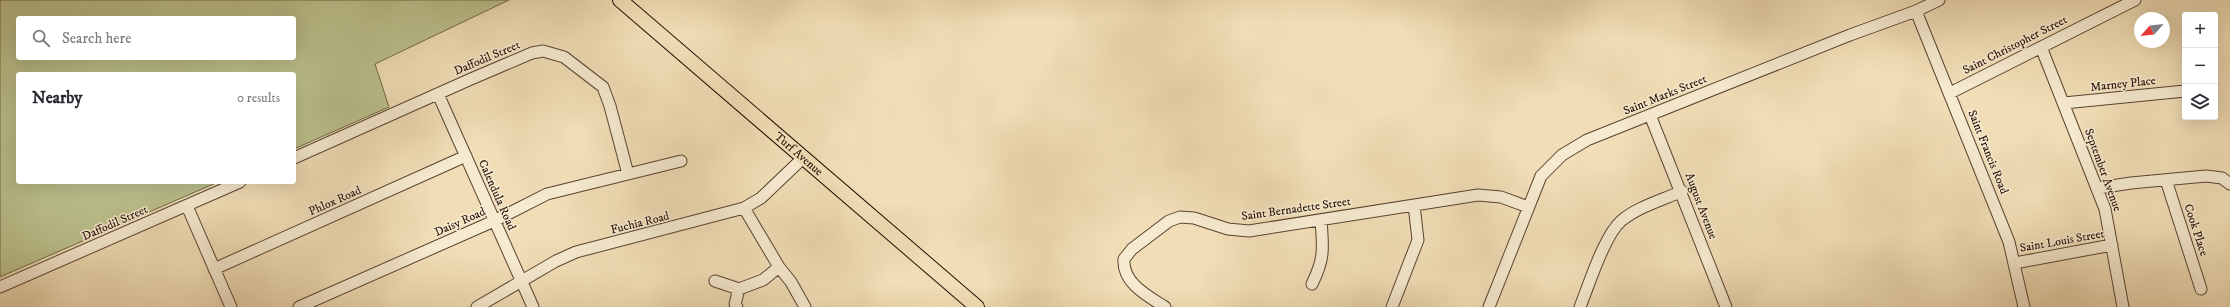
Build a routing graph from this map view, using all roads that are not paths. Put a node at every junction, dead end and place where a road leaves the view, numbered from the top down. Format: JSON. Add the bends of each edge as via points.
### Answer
{"nodes":[{"id":1,"x":620,"y":0,"type":"edge"},
{"id":2,"x":1939,"y":0,"type":"edge"},
{"id":3,"x":2135,"y":0,"type":"edge"},
{"id":4,"x":1916,"y":11,"type":"junction"},
{"id":5,"x":2041,"y":47,"type":"junction"},
{"id":6,"x":2182,"y":91,"type":"edge"},
{"id":7,"x":1950,"y":93,"type":"junction"},
{"id":8,"x":438,"y":94,"type":"junction"},
{"id":9,"x":2064,"y":103,"type":"junction"},
{"id":10,"x":1650,"y":115,"type":"junction"},
{"id":11,"x":466,"y":156,"type":"junction"},
{"id":12,"x":296,"y":157,"type":"edge"},
{"id":13,"x":804,"y":157,"type":"junction"},
{"id":14,"x":681,"y":161,"type":"dead end"},
{"id":15,"x":628,"y":174,"type":"junction"},
{"id":16,"x":2227,"y":179,"type":"edge"},
{"id":17,"x":2166,"y":180,"type":"junction"},
{"id":18,"x":236,"y":184,"type":"edge"},
{"id":19,"x":2098,"y":188,"type":"junction"},
{"id":20,"x":1682,"y":191,"type":"junction"},
{"id":21,"x":1414,"y":205,"type":"junction"},
{"id":22,"x":187,"y":206,"type":"junction"},
{"id":23,"x":1528,"y":207,"type":"junction"},
{"id":24,"x":744,"y":208,"type":"junction"},
{"id":25,"x":1321,"y":220,"type":"junction"},
{"id":26,"x":494,"y":221,"type":"junction"},
{"id":27,"x":2112,"y":245,"type":"junction"},
{"id":28,"x":2016,"y":263,"type":"junction"},
{"id":29,"x":779,"y":267,"type":"junction"},
{"id":30,"x":214,"y":269,"type":"junction"},
{"id":31,"x":522,"y":281,"type":"junction"},
{"id":32,"x":715,"y":281,"type":"dead end"},
{"id":33,"x":1312,"y":284,"type":"dead end"},
{"id":34,"x":0,"y":287,"type":"edge"},
{"id":35,"x":738,"y":289,"type":"junction"},
{"id":36,"x":2201,"y":289,"type":"dead end"},
{"id":37,"x":1492,"y":306,"type":"edge"},
{"id":38,"x":231,"y":307,"type":"edge"},
{"id":39,"x":299,"y":307,"type":"edge"},
{"id":40,"x":477,"y":307,"type":"edge"},
{"id":41,"x":533,"y":307,"type":"edge"},
{"id":42,"x":737,"y":307,"type":"edge"},
{"id":43,"x":805,"y":307,"type":"edge"},
{"id":44,"x":977,"y":307,"type":"edge"},
{"id":45,"x":1165,"y":307,"type":"edge"},
{"id":46,"x":1392,"y":307,"type":"edge"},
{"id":47,"x":1580,"y":307,"type":"edge"},
{"id":48,"x":1726,"y":307,"type":"edge"},
{"id":49,"x":2024,"y":307,"type":"edge"},
{"id":50,"x":2123,"y":307,"type":"edge"}],
"edges":[{"from":1,"to":13,"type":"main road","name":"Turf Avenue"},
{"from":2,"to":4,"type":"street","name":"Saint Marks Street"},
{"from":3,"to":5,"type":"street","name":"Saint Christopher Street"},
{"from":4,"to":7,"type":"street","name":"Saint Francis Road"},
{"from":4,"to":10,"type":"street","name":"Saint Marks Street"},
{"from":5,"to":7,"type":"street","name":"Saint Christopher Street"},
{"from":5,"to":9,"type":"street","name":"September Avenue"},
{"from":6,"to":9,"type":"street","name":"Marney Place"},
{"from":7,"to":28,"type":"street","name":"Saint Francis Road"},
{"from":8,"to":11,"type":"street","name":"Calendula Road"},
{"from":8,"to":12,"type":"street","name":"Daffodil Street"},
{"from":8,"to":15,"type":"street","name":"Daffodil Street","via":[[532,53],[543,51],[559,54],[603,87]]},
{"from":9,"to":19,"type":"street","name":"September Avenue"},
{"from":10,"to":20,"type":"street","name":"August Avenue"},
{"from":10,"to":23,"type":"street","name":"Saint Marks Street","via":[[1588,140],[1562,155],[1542,176]]},
{"from":11,"to":26,"type":"street","name":"Calendula Road"},
{"from":11,"to":30,"type":"street","name":"Phlox Road"},
{"from":13,"to":24,"type":"street","name":"Fuchia Road","via":[[761,198]]},
{"from":13,"to":44,"type":"main road","name":"Turf Avenue"},
{"from":14,"to":15,"type":"street","name":"Daisy Road"},
{"from":15,"to":26,"type":"street","name":"Daisy Road","via":[[547,194]]},
{"from":16,"to":17,"type":"street","via":[[2206,176]]},
{"from":17,"to":19,"type":"street"},
{"from":17,"to":36,"type":"street","name":"Cook Place"},
{"from":18,"to":22,"type":"street","name":"Daffodil Street"},
{"from":19,"to":27,"type":"street","name":"September Avenue"},
{"from":20,"to":47,"type":"street","via":[[1628,216],[1618,224],[1610,236]]},
{"from":20,"to":48,"type":"street","name":"August Avenue"},
{"from":21,"to":23,"type":"street","name":"Saint Bernadette Street","via":[[1490,195]]},
{"from":21,"to":25,"type":"street","name":"Saint Bernadette Street"},
{"from":21,"to":46,"type":"street","via":[[1418,240]]},
{"from":22,"to":30,"type":"street"},
{"from":22,"to":34,"type":"street","name":"Daffodil Street"},
{"from":23,"to":37,"type":"street","name":"Saint Marks Street"},
{"from":24,"to":29,"type":"street"},
{"from":24,"to":31,"type":"street","name":"Fuchia Road","via":[[576,252]]},
{"from":25,"to":33,"type":"street","via":[[1323,255]]},
{"from":25,"to":45,"type":"street","name":"Saint Bernadette Street","via":[[1249,231],[1228,229],[1189,216],[1169,221],[1127,254],[1124,264],[1127,274],[1137,287]]},
{"from":26,"to":31,"type":"street","name":"Calendula Road"},
{"from":26,"to":39,"type":"street","name":"Daisy Road"},
{"from":27,"to":28,"type":"street","name":"Saint Louis Street"},
{"from":27,"to":50,"type":"street","name":"September Avenue"},
{"from":28,"to":49,"type":"street","name":"Saint Francis Road"},
{"from":29,"to":35,"type":"street","via":[[763,280]]},
{"from":29,"to":43,"type":"street"},
{"from":30,"to":38,"type":"street"},
{"from":31,"to":40,"type":"street","name":"Fuchia Road"},
{"from":31,"to":41,"type":"street","name":"Calendula Road"},
{"from":32,"to":35,"type":"street"},
{"from":35,"to":42,"type":"street","via":[[735,304]]}]}
